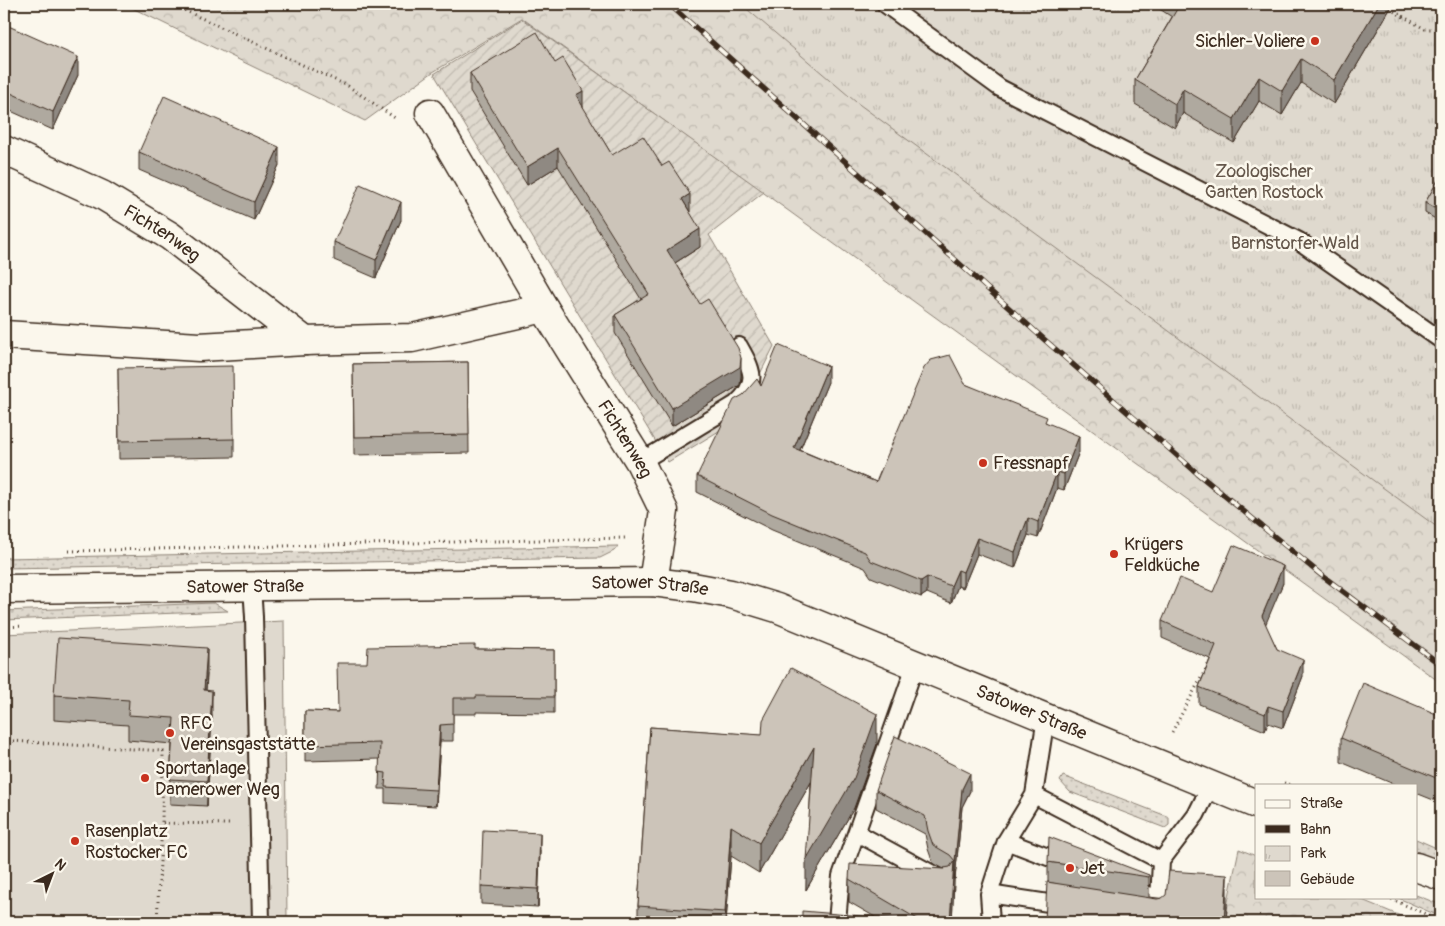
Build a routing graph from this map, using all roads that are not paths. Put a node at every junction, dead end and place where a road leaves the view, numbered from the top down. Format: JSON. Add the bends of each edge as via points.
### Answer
{"nodes":[{"id":1,"x":885,"y":4,"type":"edge"},
{"id":2,"x":430,"y":112,"type":"dead end"},
{"id":3,"x":4,"y":150,"type":"edge"},
{"id":4,"x":544,"y":308,"type":"junction"},
{"id":5,"x":4,"y":335,"type":"edge"},
{"id":6,"x":1441,"y":340,"type":"edge"},
{"id":7,"x":305,"y":341,"type":"junction"},
{"id":8,"x":739,"y":346,"type":"edge"},
{"id":9,"x":640,"y":462,"type":"junction"},
{"id":10,"x":653,"y":582,"type":"junction"},
{"id":11,"x":252,"y":586,"type":"junction"},
{"id":12,"x":4,"y":589,"type":"edge"},
{"id":13,"x":916,"y":663,"type":"junction"},
{"id":14,"x":1046,"y":717,"type":"junction"},
{"id":15,"x":1211,"y":785,"type":"junction"},
{"id":16,"x":1034,"y":795,"type":"junction"},
{"id":17,"x":1255,"y":804,"type":"edge"},
{"id":18,"x":856,"y":833,"type":"junction"},
{"id":19,"x":1006,"y":841,"type":"junction"},
{"id":20,"x":1161,"y":861,"type":"junction"},
{"id":21,"x":1418,"y":868,"type":"edge"},
{"id":22,"x":1087,"y":872,"type":"edge"},
{"id":23,"x":1441,"y":876,"type":"edge"},
{"id":24,"x":945,"y":881,"type":"edge"},
{"id":25,"x":1114,"y":882,"type":"edge"},
{"id":26,"x":989,"y":894,"type":"junction"},
{"id":27,"x":1159,"y":899,"type":"junction"},
{"id":28,"x":1083,"y":908,"type":"edge"},
{"id":29,"x":1139,"y":917,"type":"edge"},
{"id":30,"x":1158,"y":921,"type":"edge"},
{"id":31,"x":261,"y":922,"type":"edge"},
{"id":32,"x":837,"y":922,"type":"edge"},
{"id":33,"x":991,"y":922,"type":"edge"}],
"edges":[{"from":1,"to":6,"type":"lane","via":[[1000,88],[1299,241]]},
{"from":2,"to":4,"type":"street","name":"Fichtenweg"},
{"from":3,"to":7,"type":"street","name":"Fichtenweg","via":[[102,195],[170,236]]},
{"from":4,"to":7,"type":"street","via":[[412,338]]},
{"from":4,"to":9,"type":"street","name":"Fichtenweg"},
{"from":5,"to":7,"type":"street","via":[[199,347]]},
{"from":8,"to":9,"type":"lane","via":[[751,366],[750,385],[743,397]]},
{"from":9,"to":10,"type":"street","name":"Fichtenweg","via":[[664,511]]},
{"from":10,"to":11,"type":"street","name":"Satower Straße"},
{"from":10,"to":13,"type":"street","name":"Satower Straße","via":[[731,594],[776,608]]},
{"from":11,"to":12,"type":"street","name":"Satower Straße"},
{"from":11,"to":31,"type":"lane"},
{"from":13,"to":14,"type":"street","name":"Satower Straße"},
{"from":13,"to":18,"type":"lane"},
{"from":14,"to":15,"type":"street","name":"Satower Straße"},
{"from":14,"to":16,"type":"lane"},
{"from":15,"to":17,"type":"street","name":"Satower Straße"},
{"from":15,"to":20,"type":"lane","via":[[1196,815]]},
{"from":16,"to":19,"type":"lane"},
{"from":16,"to":20,"type":"lane"},
{"from":18,"to":24,"type":"lane"},
{"from":18,"to":32,"type":"lane","via":[[841,876]]},
{"from":19,"to":22,"type":"lane"},
{"from":19,"to":26,"type":"lane"},
{"from":20,"to":27,"type":"lane"},
{"from":21,"to":23,"type":"street"},
{"from":25,"to":27,"type":"lane"},
{"from":26,"to":28,"type":"lane"},
{"from":26,"to":33,"type":"lane"},
{"from":27,"to":30,"type":"lane"},
{"from":29,"to":30,"type":"lane"}]}
